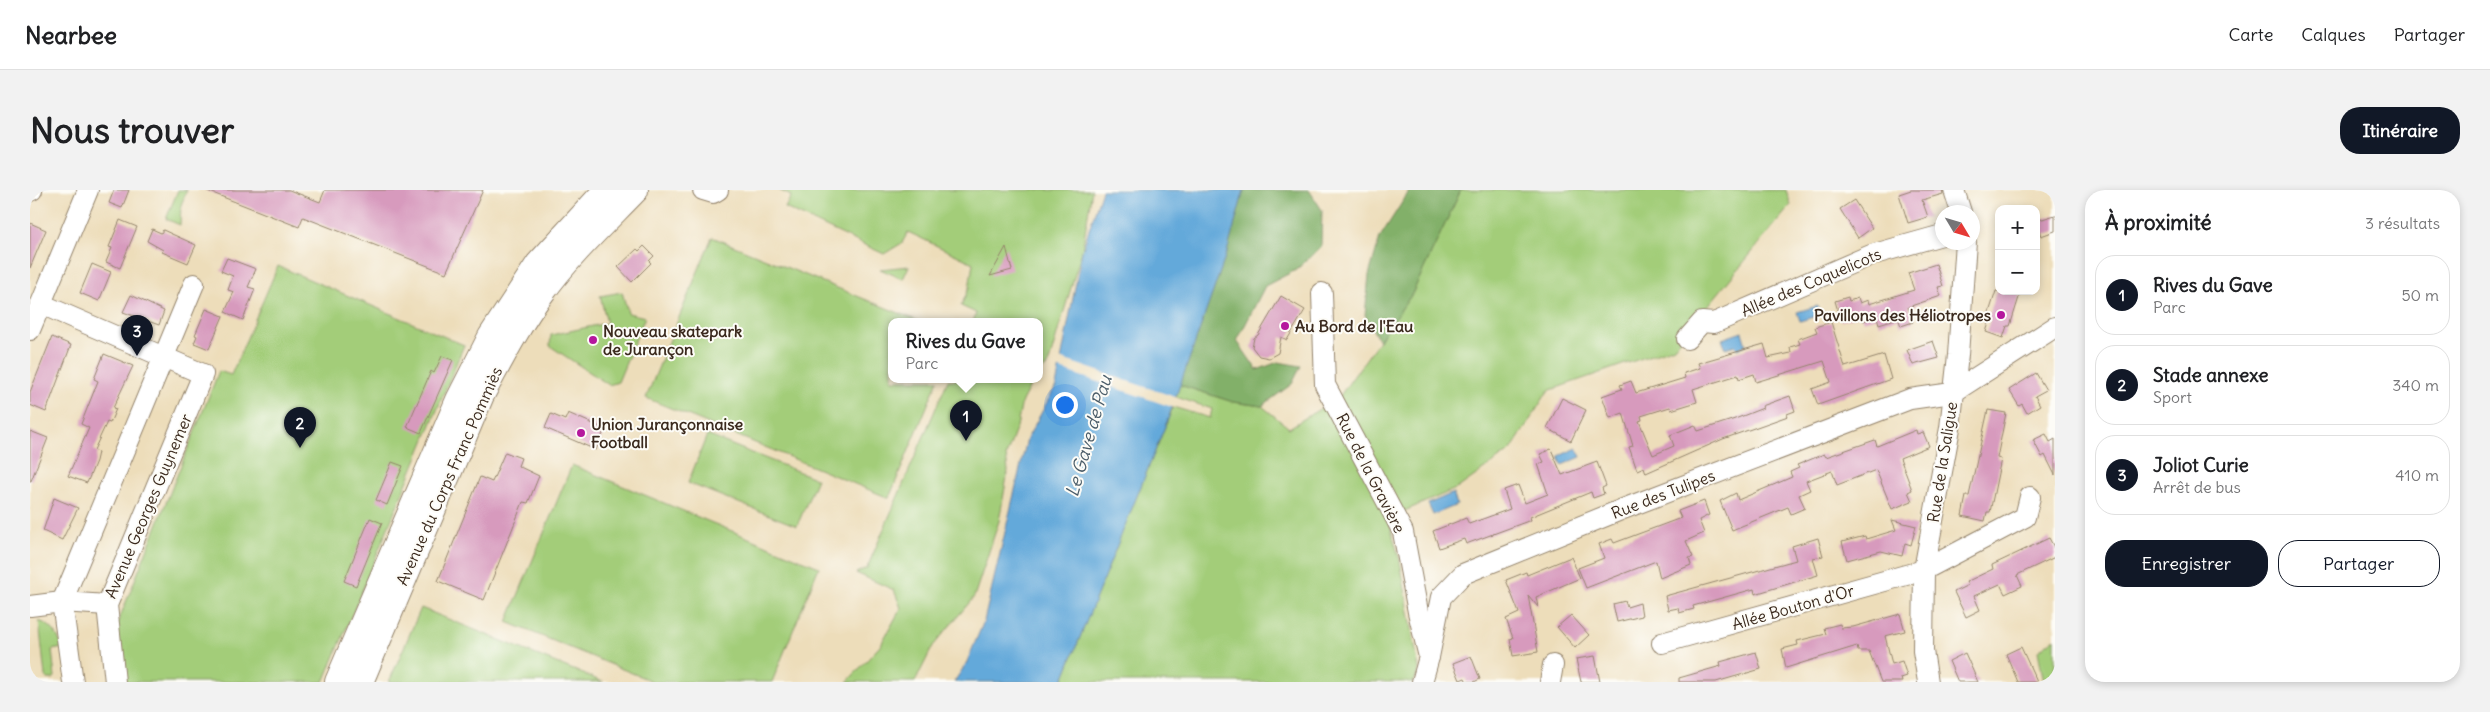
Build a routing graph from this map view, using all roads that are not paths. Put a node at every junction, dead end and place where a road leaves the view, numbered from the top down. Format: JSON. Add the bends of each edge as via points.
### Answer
{"nodes":[{"id":1,"x":607,"y":190,"type":"edge"},
{"id":2,"x":635,"y":190,"type":"edge"},
{"id":3,"x":703,"y":190,"type":"edge"},
{"id":4,"x":718,"y":190,"type":"edge"},
{"id":5,"x":1954,"y":190,"type":"edge"},
{"id":6,"x":81,"y":192,"type":"edge"},
{"id":7,"x":1959,"y":205,"type":"edge"},
{"id":8,"x":1935,"y":237,"type":"edge"},
{"id":9,"x":1965,"y":250,"type":"edge"},
{"id":10,"x":194,"y":284,"type":"dead end"},
{"id":11,"x":1322,"y":294,"type":"dead end"},
{"id":12,"x":41,"y":304,"type":"junction"},
{"id":13,"x":2055,"y":327,"type":"edge"},
{"id":14,"x":30,"y":330,"type":"edge"},
{"id":15,"x":1687,"y":339,"type":"dead end"},
{"id":16,"x":165,"y":357,"type":"junction"},
{"id":17,"x":1952,"y":393,"type":"junction"},
{"id":18,"x":2030,"y":497,"type":"dead end"},
{"id":19,"x":1924,"y":570,"type":"junction"},
{"id":20,"x":62,"y":602,"type":"junction"},
{"id":21,"x":107,"y":605,"type":"junction"},
{"id":22,"x":30,"y":606,"type":"edge"},
{"id":23,"x":1662,"y":644,"type":"dead end"},
{"id":24,"x":1429,"y":657,"type":"junction"},
{"id":25,"x":73,"y":682,"type":"edge"},
{"id":26,"x":115,"y":682,"type":"edge"},
{"id":27,"x":338,"y":682,"type":"edge"},
{"id":28,"x":360,"y":682,"type":"edge"},
{"id":29,"x":1422,"y":682,"type":"edge"},
{"id":30,"x":1928,"y":682,"type":"edge"}],
"edges":[{"from":1,"to":27,"type":"main road","name":"Avenue du Corps Franc Pommiès","via":[[539,264],[491,336],[459,400]]},
{"from":2,"to":28,"type":"main road","name":"Avenue du Corps Franc Pommiès","via":[[570,257],[542,292],[499,362],[478,401]]},
{"from":3,"to":4,"type":"street","via":[[713,193]]},
{"from":5,"to":7,"type":"street"},
{"from":6,"to":12,"type":"street"},
{"from":8,"to":15,"type":"street","name":"Allée des Coquelicots","via":[[1871,255],[1714,323],[1702,322]]},
{"from":9,"to":17,"type":"street","name":"Rue de la Saligue"},
{"from":10,"to":16,"type":"street"},
{"from":11,"to":24,"type":"street","name":"Rue de la Gravière","via":[[1325,386],[1403,532]]},
{"from":12,"to":14,"type":"street"},
{"from":12,"to":16,"type":"street","name":"Avenue Georges Guynemer"},
{"from":13,"to":17,"type":"street"},
{"from":16,"to":20,"type":"street"},
{"from":16,"to":21,"type":"street","name":"Avenue Georges Guynemer","via":[[203,374]]},
{"from":17,"to":19,"type":"street","name":"Rue de la Saligue","via":[[1950,428]]},
{"from":17,"to":24,"type":"street","name":"Rue des Tulipes","via":[[1910,399],[1463,574],[1441,597]]},
{"from":18,"to":19,"type":"street","name":"Allée Bouton d'Or","via":[[2026,517]]},
{"from":19,"to":23,"type":"street","name":"Allée Bouton d'Or"},
{"from":19,"to":30,"type":"street","name":"Rue de la Saligue","via":[[1923,651]]},
{"from":20,"to":21,"type":"street"},
{"from":20,"to":22,"type":"street"},
{"from":20,"to":25,"type":"street"},
{"from":21,"to":26,"type":"street","name":"Avenue Georges Guynemer"},
{"from":24,"to":29,"type":"street","name":"Rue de la Gravière"}]}
